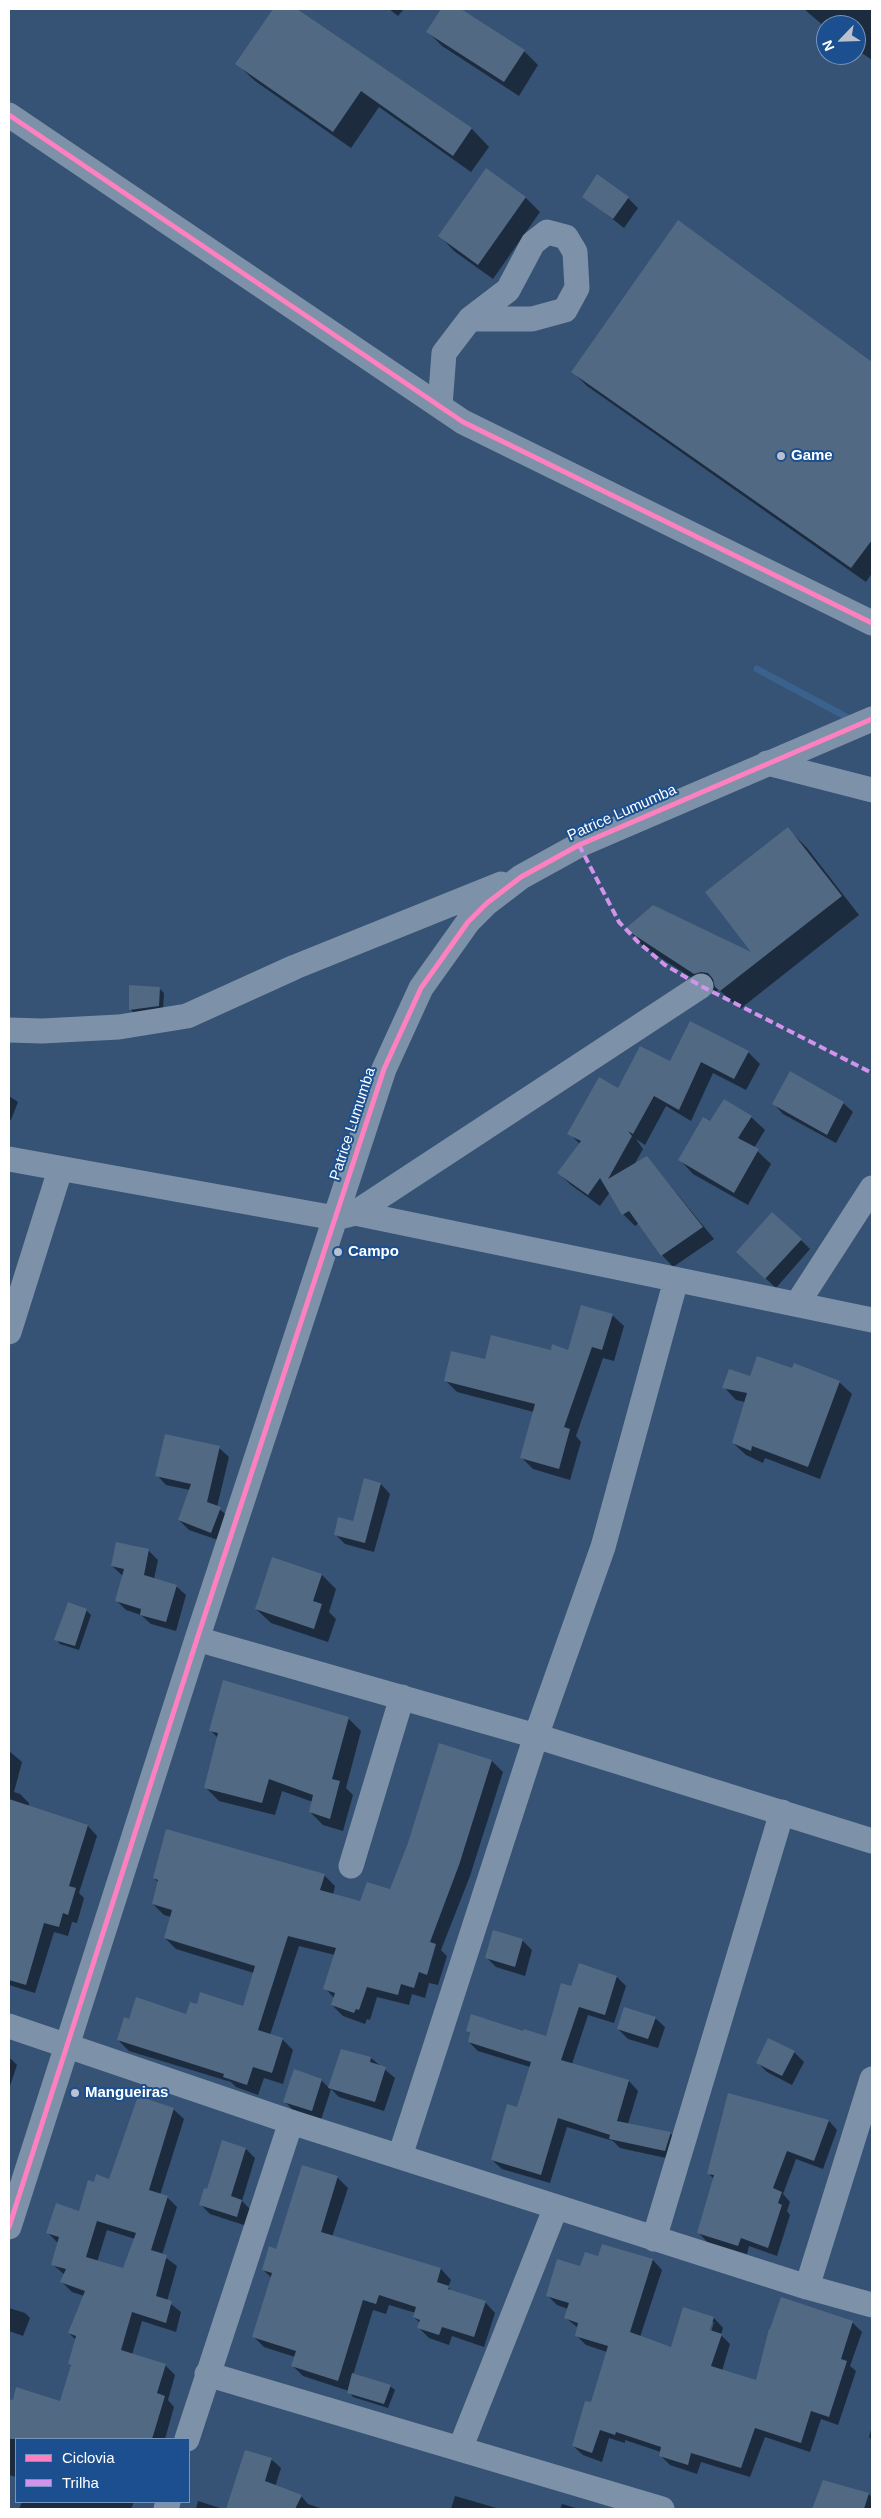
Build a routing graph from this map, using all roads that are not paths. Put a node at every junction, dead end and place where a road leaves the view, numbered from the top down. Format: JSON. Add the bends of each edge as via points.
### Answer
{"nodes":[{"id":1,"x":9,"y":115,"type":"edge"},
{"id":2,"x":470,"y":319,"type":"dead end"},
{"id":3,"x":440,"y":406,"type":"junction"},
{"id":4,"x":872,"y":623,"type":"edge"},
{"id":5,"x":872,"y":719,"type":"edge"},
{"id":6,"x":767,"y":763,"type":"junction"},
{"id":7,"x":872,"y":790,"type":"edge"},
{"id":8,"x":524,"y":875,"type":"junction"},
{"id":9,"x":701,"y":986,"type":"dead end"},
{"id":10,"x":9,"y":1030,"type":"edge"},
{"id":11,"x":9,"y":1159,"type":"edge"},
{"id":12,"x":60,"y":1170,"type":"junction"},
{"id":13,"x":872,"y":1188,"type":"edge"},
{"id":14,"x":345,"y":1216,"type":"junction"},
{"id":15,"x":676,"y":1280,"type":"junction"},
{"id":16,"x":797,"y":1304,"type":"junction"},
{"id":17,"x":872,"y":1320,"type":"edge"},
{"id":18,"x":9,"y":1332,"type":"edge"},
{"id":19,"x":197,"y":1639,"type":"junction"},
{"id":20,"x":402,"y":1697,"type":"junction"},
{"id":21,"x":536,"y":1736,"type":"junction"},
{"id":22,"x":782,"y":1812,"type":"junction"},
{"id":23,"x":872,"y":1841,"type":"edge"},
{"id":24,"x":351,"y":1866,"type":"dead end"},
{"id":25,"x":9,"y":2026,"type":"edge"},
{"id":26,"x":67,"y":2044,"type":"junction"},
{"id":27,"x":872,"y":2079,"type":"edge"},
{"id":28,"x":291,"y":2122,"type":"junction"},
{"id":29,"x":400,"y":2156,"type":"junction"},
{"id":30,"x":556,"y":2207,"type":"junction"},
{"id":31,"x":9,"y":2227,"type":"edge"},
{"id":32,"x":654,"y":2239,"type":"junction"},
{"id":33,"x":807,"y":2287,"type":"junction"},
{"id":34,"x":872,"y":2305,"type":"edge"},
{"id":35,"x":207,"y":2374,"type":"junction"},
{"id":36,"x":187,"y":2438,"type":"edge"},
{"id":37,"x":460,"y":2449,"type":"junction"},
{"id":38,"x":662,"y":2509,"type":"edge"}],
"edges":[{"from":1,"to":3,"type":"street"},
{"from":2,"to":3,"type":"street","via":[[444,353]]},
{"from":3,"to":4,"type":"street","via":[[472,426]]},
{"from":5,"to":6,"type":"street","name":"Patrice Lumumba"},
{"from":6,"to":7,"type":"street"},
{"from":6,"to":8,"type":"street","name":"Patrice Lumumba","via":[[579,845]]},
{"from":8,"to":10,"type":"street","via":[[294,967],[187,1016],[119,1027]]},
{"from":8,"to":14,"type":"street","name":"Patrice Lumumba","via":[[468,922],[421,988],[384,1069]]},
{"from":9,"to":14,"type":"street"},
{"from":11,"to":12,"type":"street"},
{"from":12,"to":14,"type":"street"},
{"from":12,"to":18,"type":"street"},
{"from":13,"to":16,"type":"street"},
{"from":14,"to":15,"type":"street"},
{"from":14,"to":19,"type":"street","name":"Patrice Lumumba"},
{"from":15,"to":16,"type":"street"},
{"from":15,"to":21,"type":"street","via":[[603,1547]]},
{"from":16,"to":17,"type":"street"},
{"from":19,"to":20,"type":"street"},
{"from":19,"to":26,"type":"street","name":"Patrice Lumumba"},
{"from":20,"to":21,"type":"street"},
{"from":20,"to":24,"type":"street"},
{"from":21,"to":22,"type":"street"},
{"from":21,"to":29,"type":"street"},
{"from":22,"to":23,"type":"street"},
{"from":22,"to":32,"type":"street"},
{"from":25,"to":26,"type":"street"},
{"from":26,"to":28,"type":"street"},
{"from":26,"to":31,"type":"street","name":"Patrice Lumumba"},
{"from":27,"to":33,"type":"street"},
{"from":28,"to":29,"type":"street"},
{"from":28,"to":35,"type":"street"},
{"from":29,"to":30,"type":"street"},
{"from":30,"to":32,"type":"street"},
{"from":30,"to":37,"type":"street"},
{"from":32,"to":33,"type":"street"},
{"from":33,"to":34,"type":"street"},
{"from":35,"to":36,"type":"street"},
{"from":35,"to":37,"type":"street"},
{"from":37,"to":38,"type":"street"}]}
